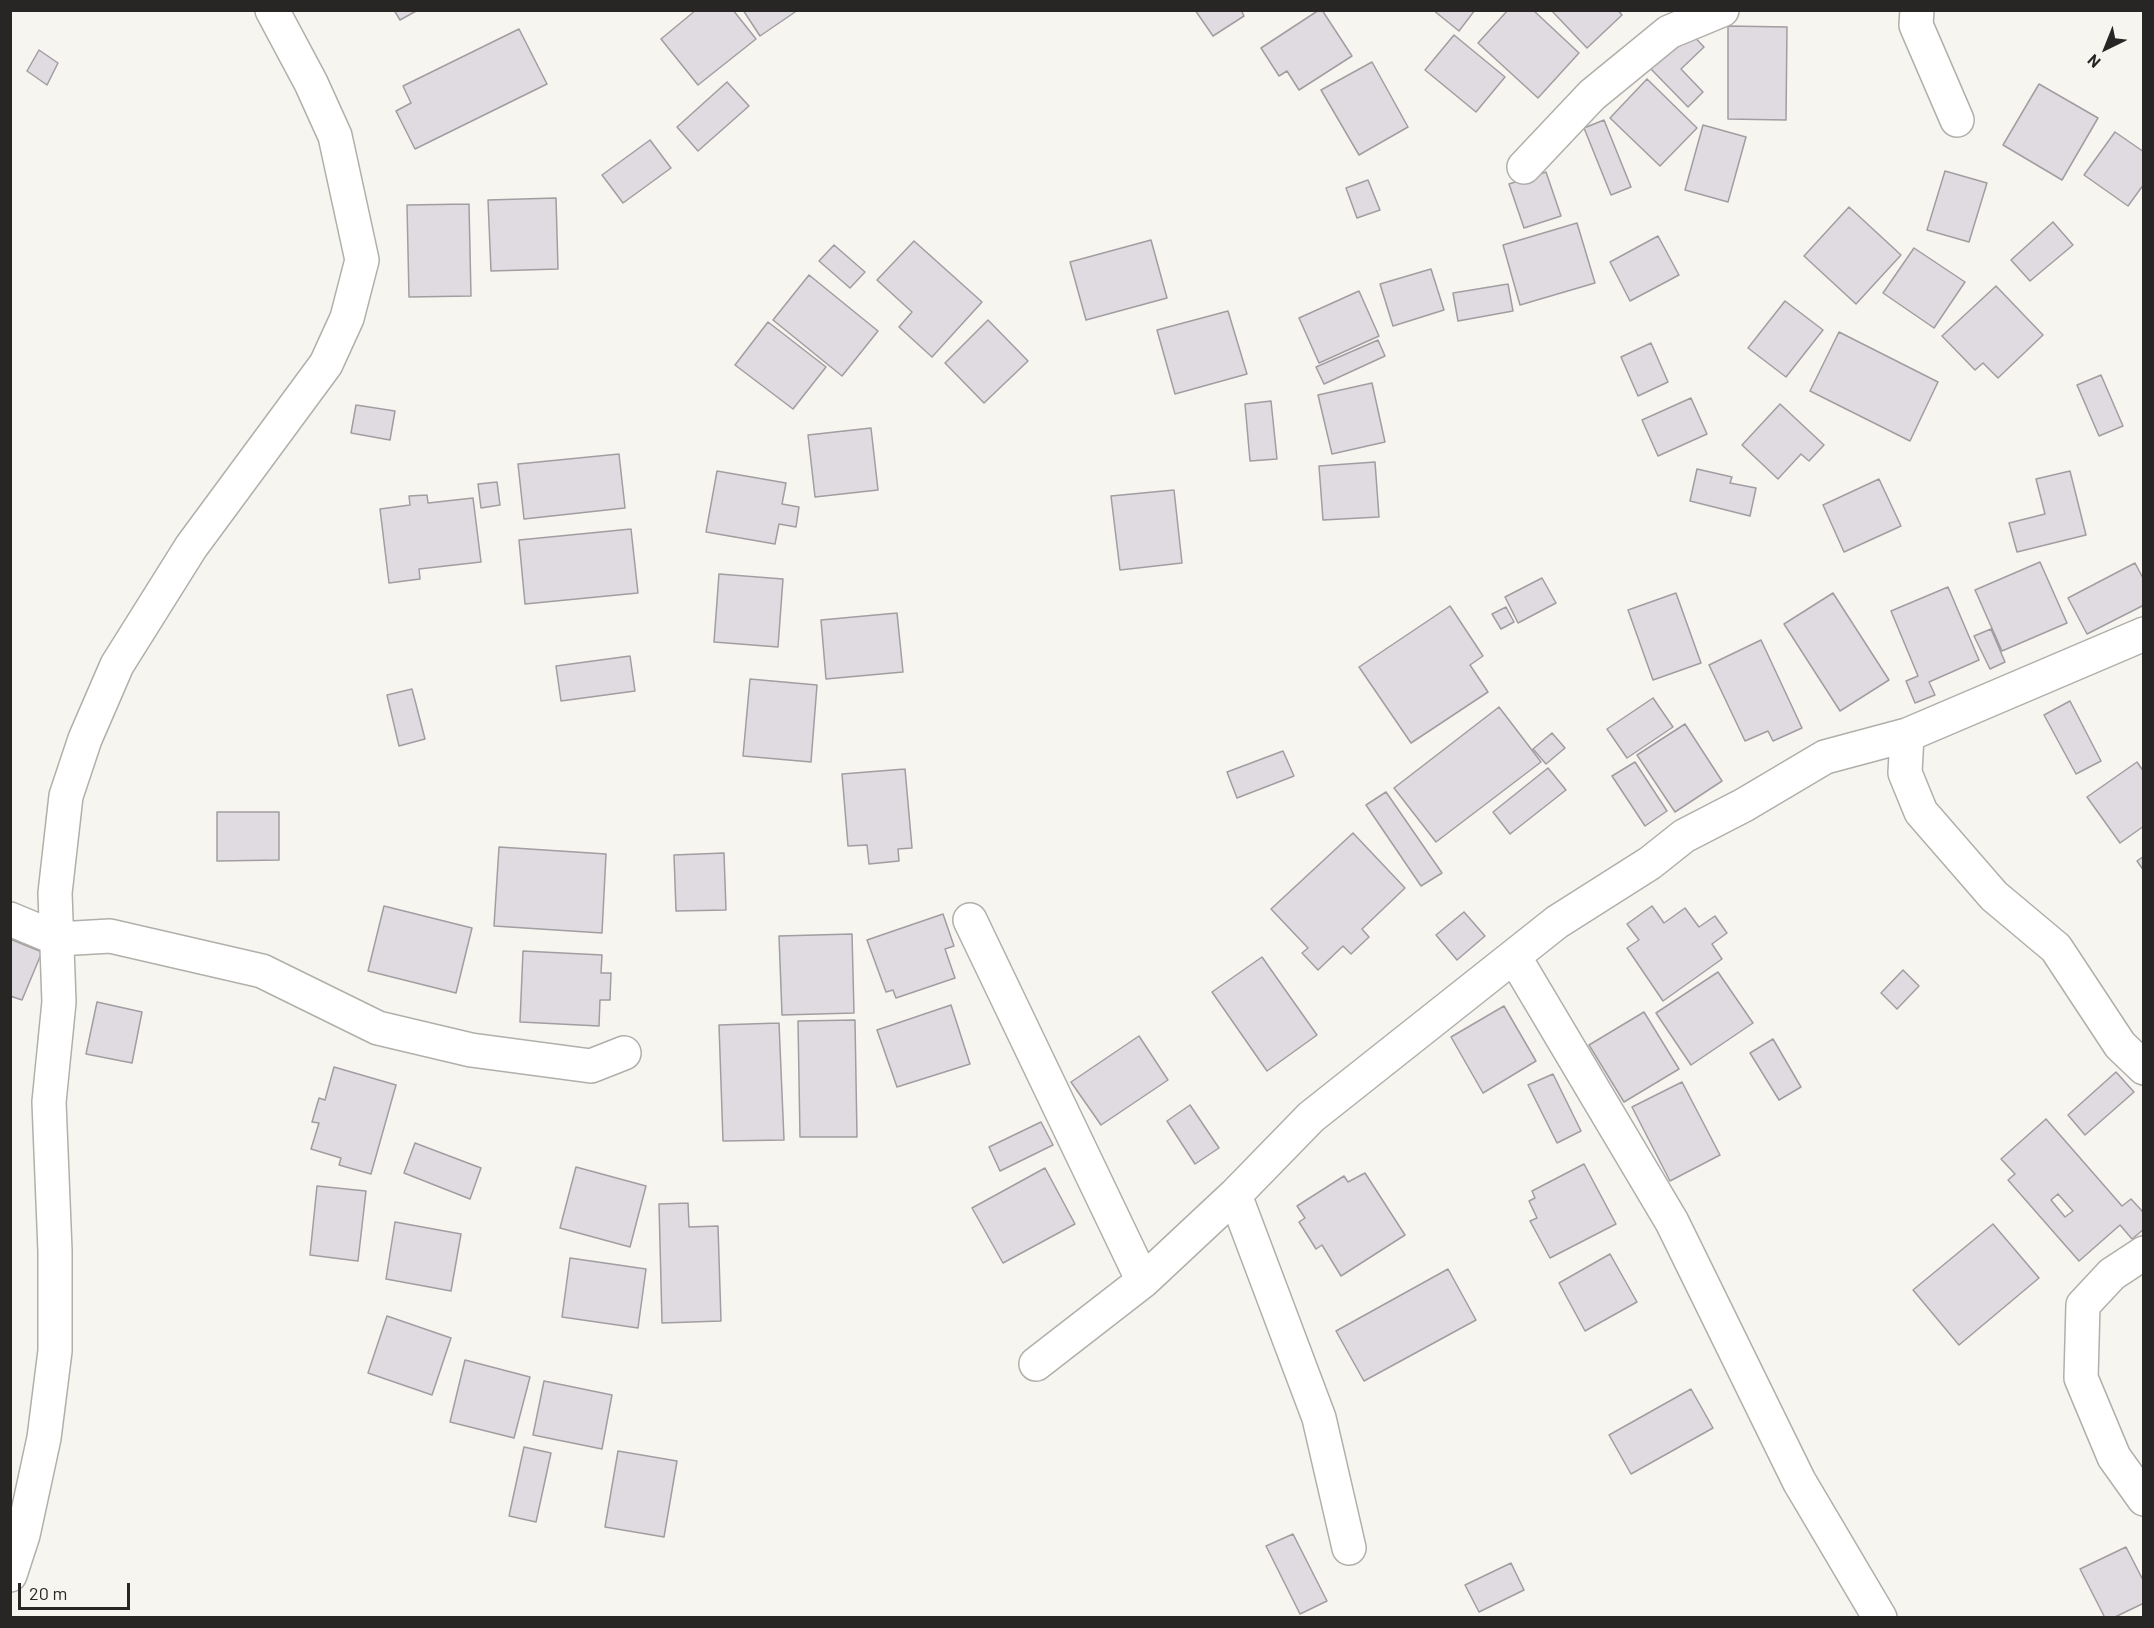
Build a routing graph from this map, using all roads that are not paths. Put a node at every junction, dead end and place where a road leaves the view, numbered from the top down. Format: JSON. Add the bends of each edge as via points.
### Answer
{"nodes":[{"id":1,"x":272,"y":10,"type":"edge"},
{"id":2,"x":1722,"y":10,"type":"edge"},
{"id":3,"x":1917,"y":10,"type":"edge"},
{"id":4,"x":1957,"y":120,"type":"dead end"},
{"id":5,"x":1524,"y":166,"type":"dead end"},
{"id":6,"x":2144,"y":634,"type":"edge"},
{"id":7,"x":1907,"y":735,"type":"junction"},
{"id":8,"x":10,"y":919,"type":"edge"},
{"id":9,"x":970,"y":920,"type":"dead end"},
{"id":10,"x":58,"y":939,"type":"junction"},
{"id":11,"x":1515,"y":958,"type":"junction"},
{"id":12,"x":624,"y":1053,"type":"dead end"},
{"id":13,"x":2144,"y":1068,"type":"edge"},
{"id":14,"x":1235,"y":1195,"type":"junction"},
{"id":15,"x":2144,"y":1253,"type":"edge"},
{"id":16,"x":1143,"y":1281,"type":"junction"},
{"id":17,"x":1036,"y":1364,"type":"dead end"},
{"id":18,"x":2144,"y":1499,"type":"edge"},
{"id":19,"x":1349,"y":1548,"type":"dead end"},
{"id":20,"x":10,"y":1575,"type":"edge"},
{"id":21,"x":1880,"y":1617,"type":"edge"}],
"edges":[{"from":1,"to":10,"type":"street","via":[[334,136],[362,260],[347,318],[326,364],[191,547],[117,665],[66,796],[55,893]]},
{"from":2,"to":5,"type":"street","via":[[1669,32],[1592,95]]},
{"from":3,"to":4,"type":"street","via":[[1916,25]]},
{"from":6,"to":7,"type":"street"},
{"from":7,"to":11,"type":"street","via":[[1824,758],[1684,836],[1650,864],[1557,922]]},
{"from":7,"to":13,"type":"street","via":[[1905,772],[1921,812],[1994,896],[2056,948],[2120,1045]]},
{"from":8,"to":10,"type":"street"},
{"from":9,"to":16,"type":"street"},
{"from":10,"to":12,"type":"street","via":[[110,936],[262,971],[378,1028],[471,1050],[591,1066]]},
{"from":10,"to":20,"type":"street","via":[[59,1002],[49,1102],[55,1351],[44,1438]]},
{"from":11,"to":14,"type":"street","via":[[1311,1117]]},
{"from":11,"to":21,"type":"street","via":[[1672,1222],[1799,1481]]},
{"from":14,"to":16,"type":"street"},
{"from":14,"to":19,"type":"street","via":[[1319,1418]]},
{"from":15,"to":18,"type":"street","via":[[2112,1274],[2083,1305],[2081,1377],[2114,1457]]},
{"from":16,"to":17,"type":"street"}]}
